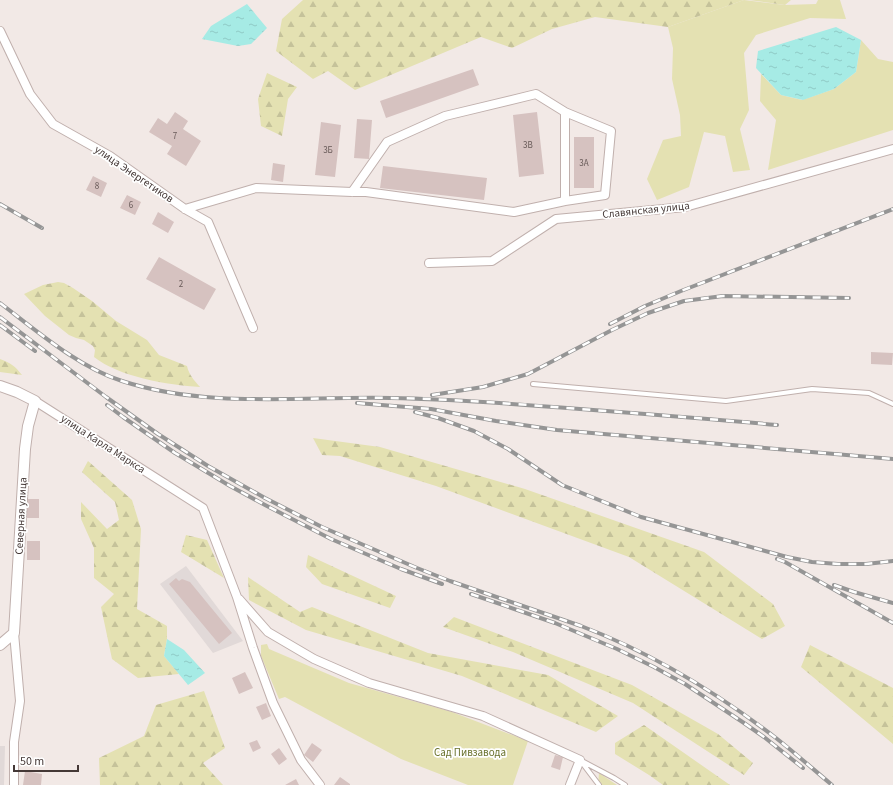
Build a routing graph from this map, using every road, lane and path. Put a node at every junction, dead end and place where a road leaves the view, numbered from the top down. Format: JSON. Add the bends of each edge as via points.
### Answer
{"nodes":[{"id":1,"x":0,"y":31,"type":"edge"},
{"id":2,"x":565,"y":112,"type":"junction"},
{"id":3,"x":893,"y":149,"type":"edge"},
{"id":4,"x":352,"y":192,"type":"junction"},
{"id":5,"x":565,"y":201,"type":"junction"},
{"id":6,"x":185,"y":209,"type":"junction"},
{"id":7,"x":429,"y":263,"type":"dead end"},
{"id":8,"x":253,"y":328,"type":"dead end"},
{"id":9,"x":533,"y":384,"type":"dead end"},
{"id":10,"x":0,"y":386,"type":"edge"},
{"id":11,"x":35,"y":401,"type":"junction"},
{"id":12,"x":893,"y":404,"type":"edge"},
{"id":13,"x":237,"y":597,"type":"junction"},
{"id":14,"x":14,"y":633,"type":"junction"},
{"id":15,"x":0,"y":645,"type":"edge"},
{"id":16,"x":580,"y":760,"type":"junction"},
{"id":17,"x":14,"y":785,"type":"edge"},
{"id":18,"x":320,"y":785,"type":"edge"},
{"id":19,"x":570,"y":785,"type":"edge"},
{"id":20,"x":599,"y":785,"type":"edge"},
{"id":21,"x":625,"y":785,"type":"edge"}],
"edges":[{"from":1,"to":6,"type":"street","name":"улица Энергетиков","via":[[30,94],[53,124],[110,156]]},
{"from":2,"to":4,"type":"street","via":[[536,94],[445,116],[387,142]]},
{"from":2,"to":5,"type":"street"},
{"from":2,"to":5,"type":"street","via":[[611,131],[605,195]]},
{"from":3,"to":7,"type":"street","name":"Славянская улица","via":[[685,207],[556,219],[492,261]]},
{"from":4,"to":5,"type":"street","via":[[514,212]]},
{"from":4,"to":6,"type":"street","via":[[256,188]]},
{"from":6,"to":8,"type":"street","name":"улица Энергетиков","via":[[208,222]]},
{"from":9,"to":12,"type":"lane","via":[[726,401],[812,389],[869,393]]},
{"from":10,"to":11,"type":"street","name":"улица Карла Маркса"},
{"from":11,"to":13,"type":"street","name":"улица Карла Маркса","via":[[202,508]]},
{"from":11,"to":14,"type":"street","name":"Северная улица","via":[[25,448]]},
{"from":13,"to":16,"type":"street","via":[[268,632],[314,659],[370,683],[483,716]]},
{"from":13,"to":18,"type":"street","via":[[273,703],[301,760]]},
{"from":14,"to":15,"type":"street"},
{"from":14,"to":17,"type":"street","name":"Северная улица","via":[[20,700],[14,742]]},
{"from":16,"to":19,"type":"street"},
{"from":16,"to":20,"type":"lane"},
{"from":16,"to":21,"type":"lane"}]}
